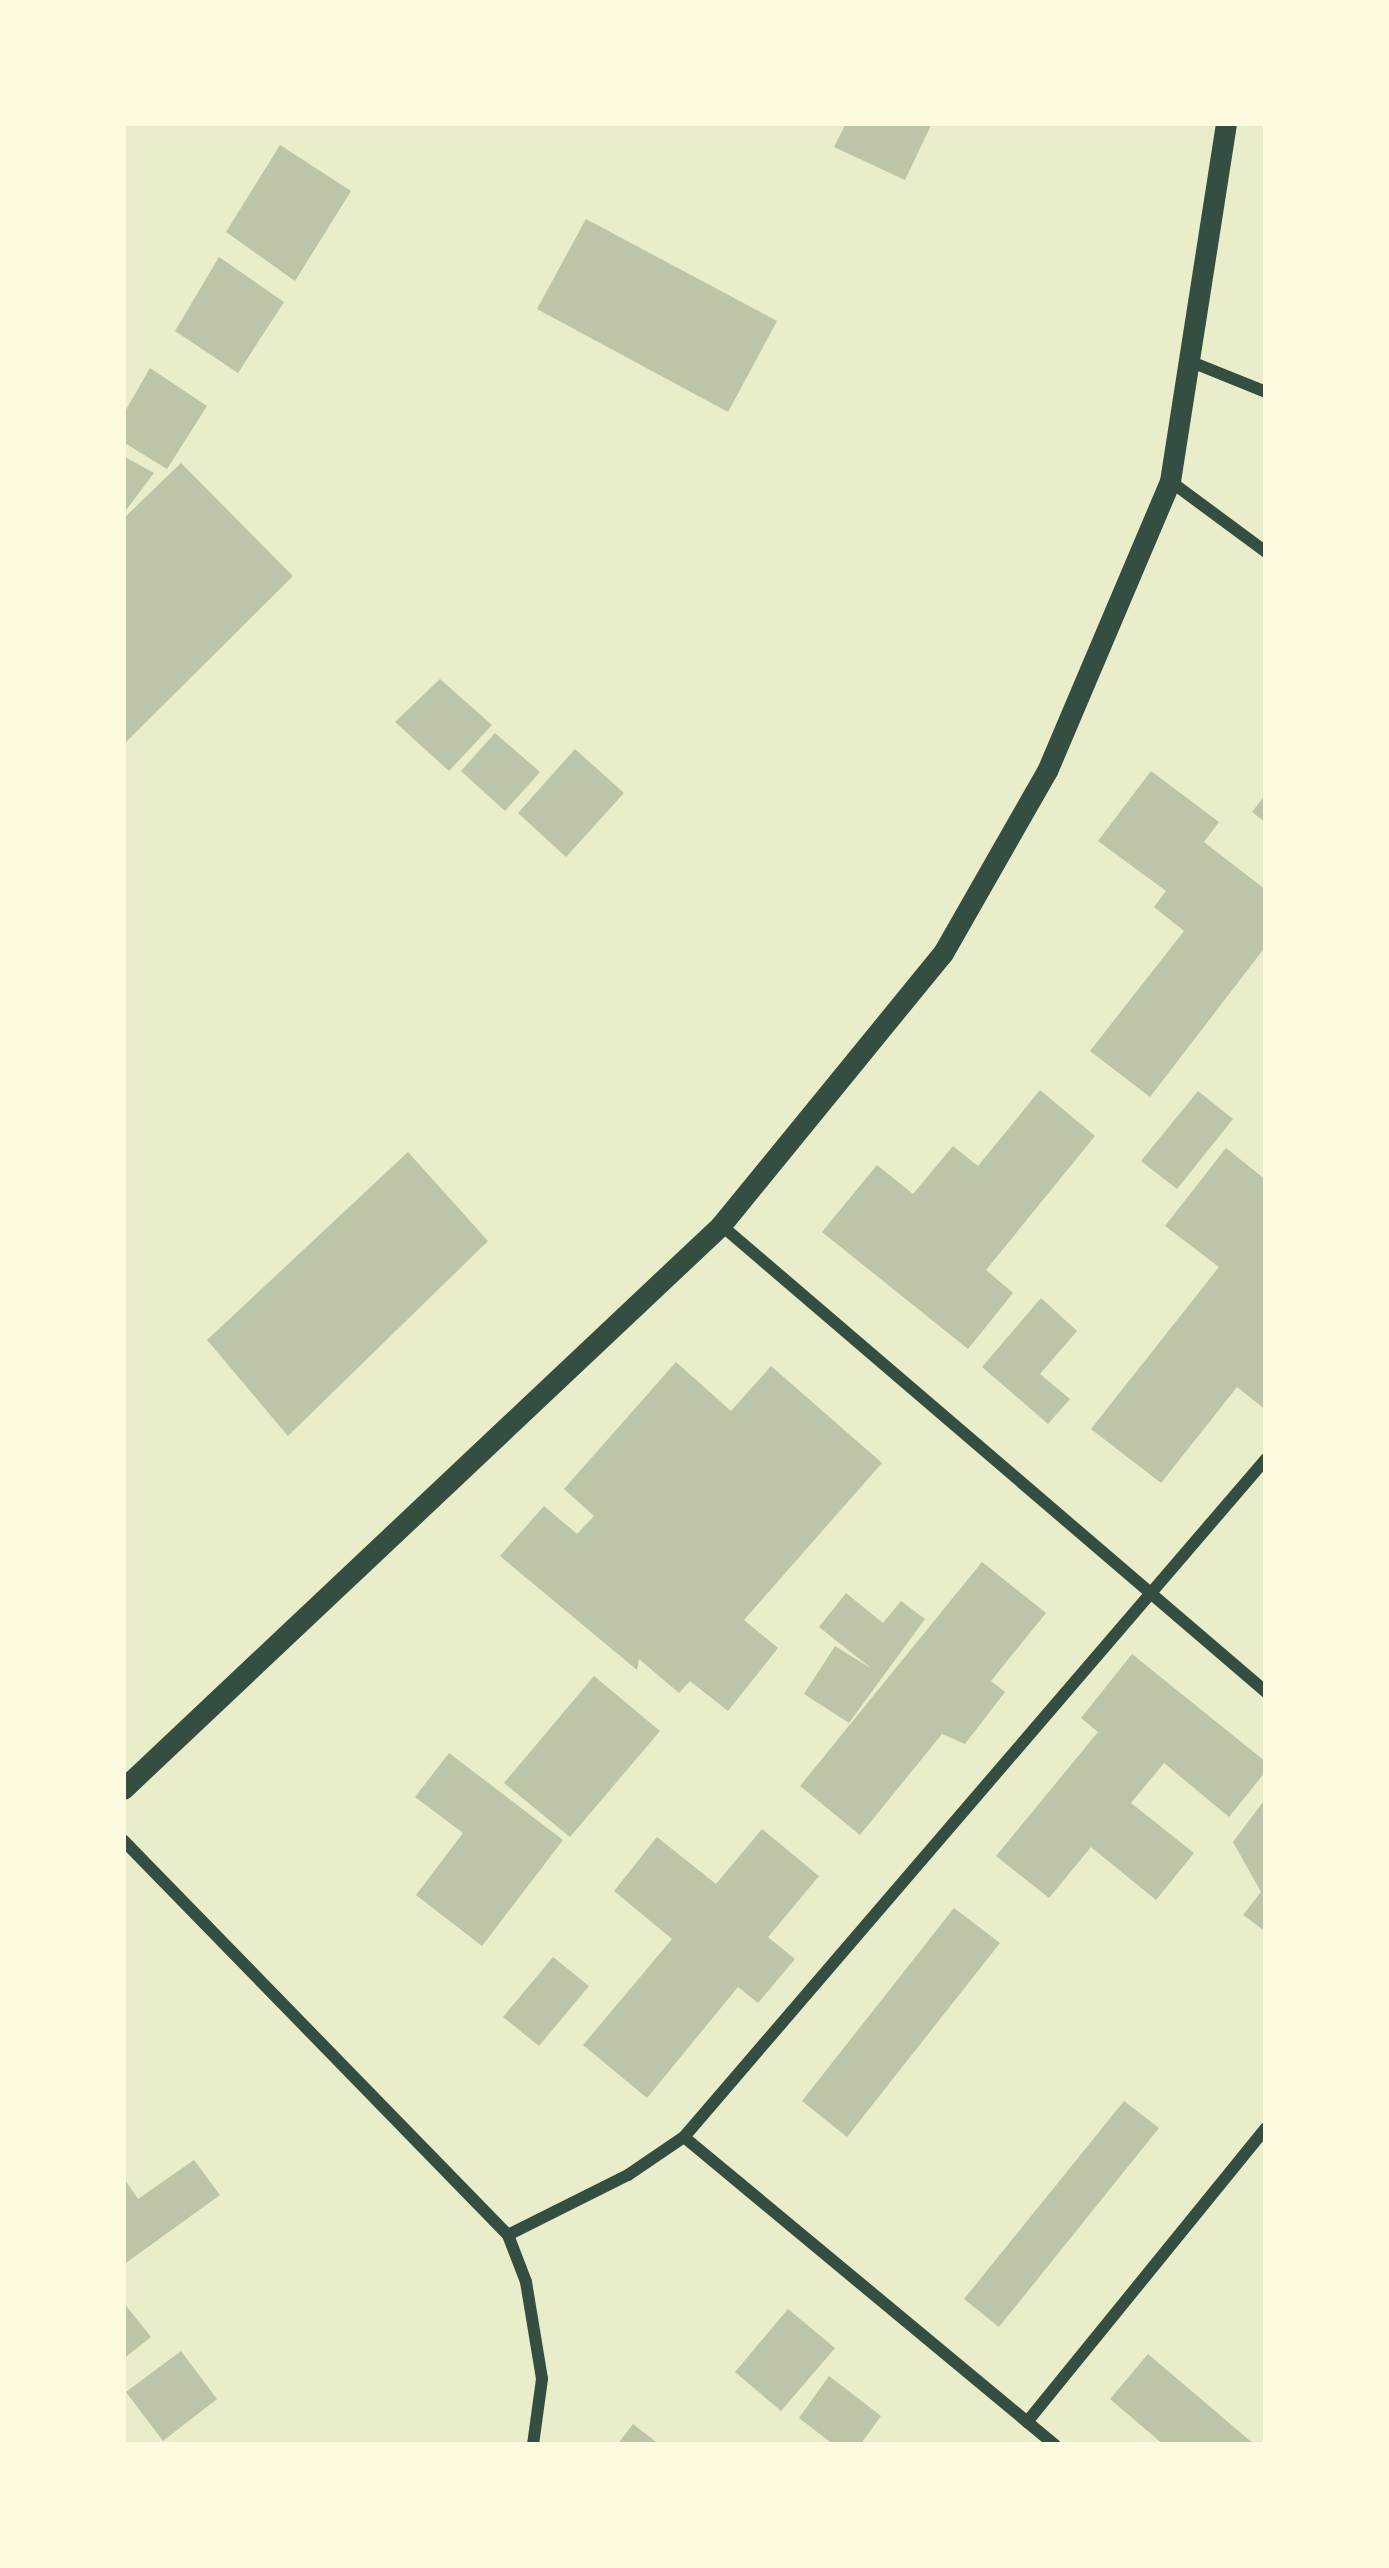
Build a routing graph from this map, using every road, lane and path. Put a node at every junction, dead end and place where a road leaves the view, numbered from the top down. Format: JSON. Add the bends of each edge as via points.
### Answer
{"nodes":[{"id":1,"x":1226,"y":123,"type":"edge"},
{"id":2,"x":1194,"y":364,"type":"junction"},
{"id":3,"x":1266,"y":392,"type":"edge"},
{"id":4,"x":1170,"y":481,"type":"junction"},
{"id":5,"x":1266,"y":552,"type":"edge"},
{"id":6,"x":721,"y":1225,"type":"junction"},
{"id":7,"x":1266,"y":1459,"type":"edge"},
{"id":8,"x":1146,"y":1595,"type":"junction"},
{"id":9,"x":1266,"y":1692,"type":"edge"},
{"id":10,"x":123,"y":1789,"type":"edge"},
{"id":11,"x":123,"y":1840,"type":"edge"},
{"id":12,"x":1266,"y":2128,"type":"edge"},
{"id":13,"x":684,"y":2138,"type":"junction"},
{"id":14,"x":508,"y":2235,"type":"junction"},
{"id":15,"x":1028,"y":2422,"type":"junction"},
{"id":16,"x":533,"y":2445,"type":"edge"},
{"id":17,"x":1055,"y":2445,"type":"edge"}],
"edges":[{"from":1,"to":2,"type":"street"},
{"from":2,"to":3,"type":"street"},
{"from":2,"to":4,"type":"street"},
{"from":4,"to":5,"type":"street"},
{"from":4,"to":6,"type":"street","via":[[1047,771],[995,870],[943,952]]},
{"from":6,"to":8,"type":"street"},
{"from":6,"to":10,"type":"street"},
{"from":7,"to":8,"type":"street"},
{"from":8,"to":9,"type":"street"},
{"from":8,"to":13,"type":"street"},
{"from":11,"to":14,"type":"street"},
{"from":12,"to":15,"type":"street"},
{"from":13,"to":14,"type":"street"},
{"from":13,"to":15,"type":"street"},
{"from":14,"to":16,"type":"street","via":[[526,2282],[542,2379]]},
{"from":15,"to":17,"type":"street"}]}
